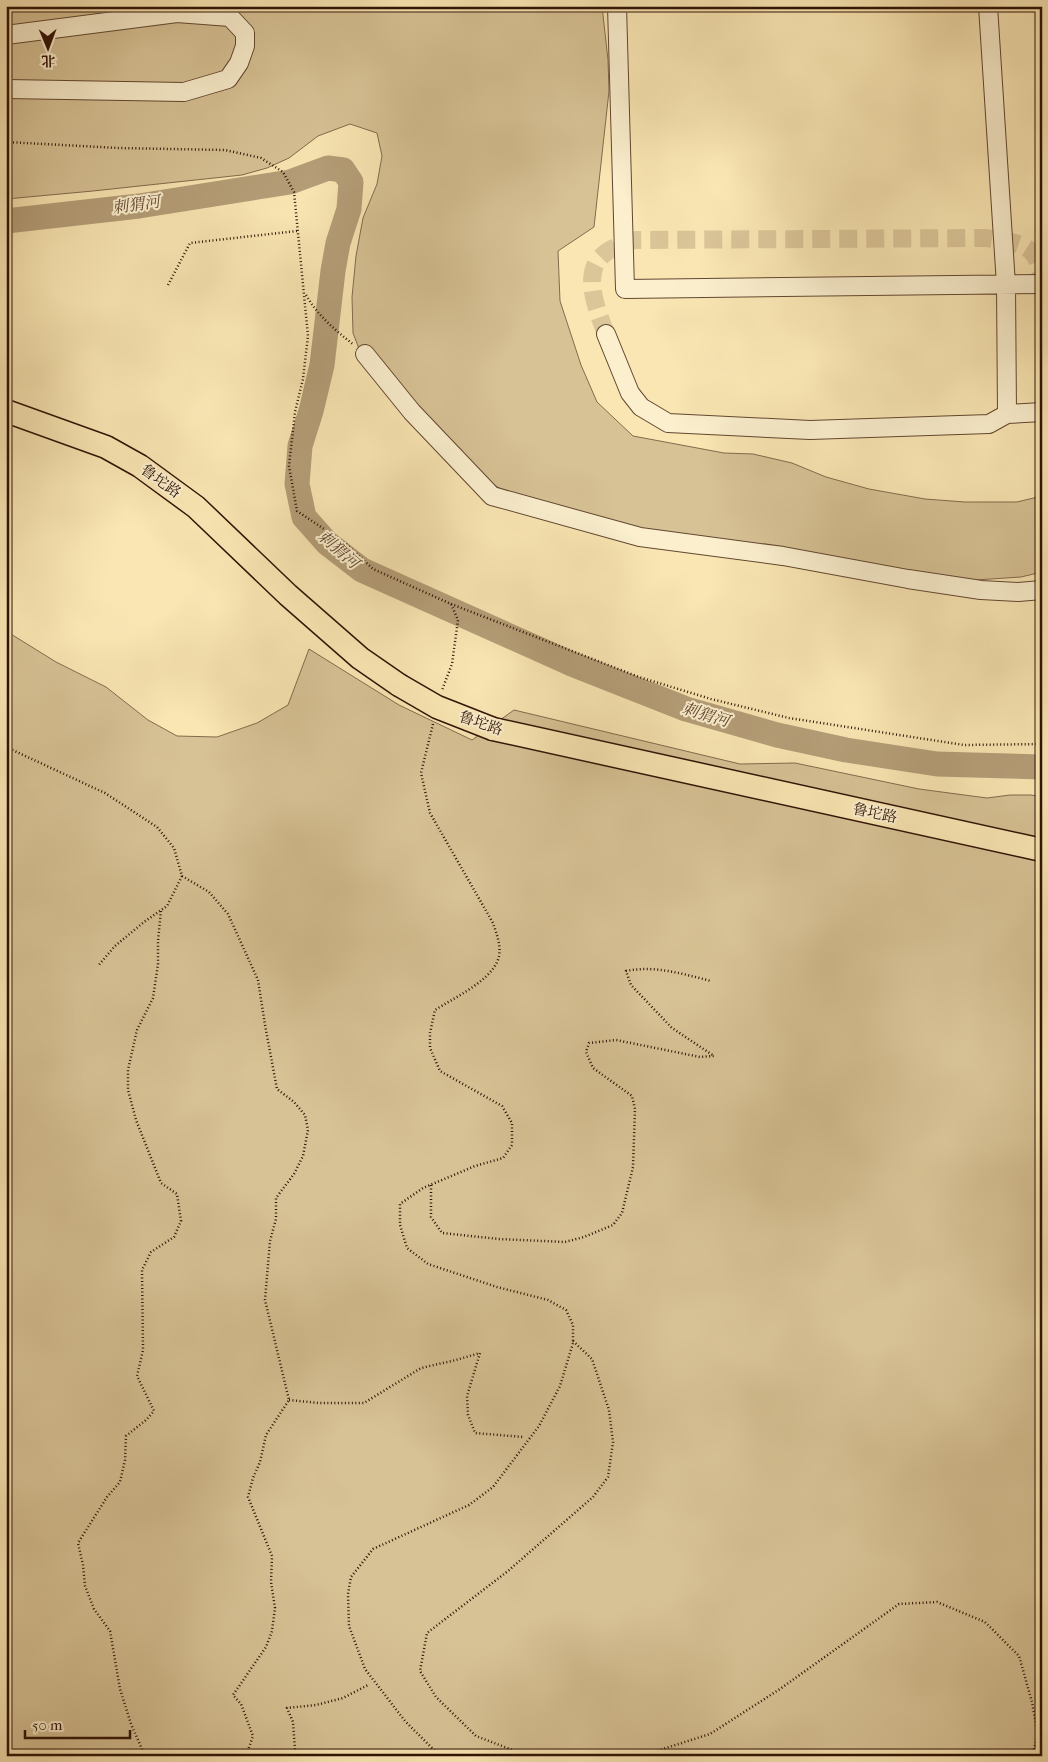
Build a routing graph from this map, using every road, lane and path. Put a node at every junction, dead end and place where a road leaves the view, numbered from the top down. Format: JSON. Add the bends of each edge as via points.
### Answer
{"nodes":[{"id":1,"x":617,"y":6,"type":"edge"},
{"id":2,"x":988,"y":6,"type":"edge"},
{"id":3,"x":6,"y":35,"type":"edge"},
{"id":4,"x":6,"y":89,"type":"edge"},
{"id":5,"x":6,"y":142,"type":"edge"},
{"id":6,"x":297,"y":231,"type":"junction"},
{"id":7,"x":1042,"y":284,"type":"edge"},
{"id":8,"x":168,"y":285,"type":"dead end"},
{"id":9,"x":1006,"y":285,"type":"junction"},
{"id":10,"x":305,"y":293,"type":"junction"},
{"id":11,"x":606,"y":334,"type":"tunnel mouth"},
{"id":12,"x":365,"y":354,"type":"joint"},
{"id":13,"x":6,"y":411,"type":"edge"},
{"id":14,"x":1042,"y":412,"type":"edge"},
{"id":15,"x":1007,"y":414,"type":"junction"},
{"id":16,"x":1042,"y":590,"type":"edge"},
{"id":17,"x":451,"y":604,"type":"junction"},
{"id":18,"x":440,"y":695,"type":"dead end"},
{"id":19,"x":434,"y":721,"type":"dead end"},
{"id":20,"x":1042,"y":744,"type":"edge"},
{"id":21,"x":6,"y":747,"type":"edge"},
{"id":22,"x":1042,"y":850,"type":"edge"},
{"id":23,"x":182,"y":876,"type":"junction"},
{"id":24,"x":162,"y":910,"type":"junction"},
{"id":25,"x":98,"y":966,"type":"dead end"},
{"id":26,"x":711,"y":981,"type":"dead end"},
{"id":27,"x":431,"y":1185,"type":"junction"},
{"id":28,"x":573,"y":1341,"type":"junction"},
{"id":29,"x":289,"y":1400,"type":"junction"},
{"id":30,"x":523,"y":1437,"type":"dead end"},
{"id":31,"x":368,"y":1685,"type":"dead end"},
{"id":32,"x":145,"y":1756,"type":"edge"},
{"id":33,"x":246,"y":1756,"type":"edge"},
{"id":34,"x":297,"y":1756,"type":"edge"},
{"id":35,"x":441,"y":1756,"type":"edge"},
{"id":36,"x":528,"y":1756,"type":"edge"},
{"id":37,"x":641,"y":1756,"type":"edge"},
{"id":38,"x":1032,"y":1756,"type":"edge"}],
"edges":[{"from":1,"to":9,"type":"street","via":[[625,289]]},
{"from":2,"to":9,"type":"street"},
{"from":3,"to":4,"type":"street","via":[[177,13],[230,17],[245,33],[245,46],[239,63],[228,79],[184,92]]},
{"from":5,"to":6,"type":"path","via":[[225,150],[261,158],[282,172],[294,192]]},
{"from":6,"to":8,"type":"path","via":[[190,243]]},
{"from":6,"to":10,"type":"path"},
{"from":7,"to":9,"type":"street"},
{"from":9,"to":15,"type":"street"},
{"from":10,"to":12,"type":"path","via":[[328,324]]},
{"from":10,"to":17,"type":"path","via":[[308,336],[289,466],[296,511],[345,543],[373,569]]},
{"from":11,"to":15,"type":"street","via":[[630,393],[641,407],[668,423],[810,430],[989,424]]},
{"from":12,"to":16,"type":"street","via":[[412,412],[492,496],[640,537],[783,556],[981,590]]},
{"from":13,"to":22,"type":"main road","name":"鲁坨路","bridge":true,"via":[[106,447],[140,466],[196,507],[360,658],[437,707],[493,729]]},
{"from":14,"to":15,"type":"street"},
{"from":17,"to":18,"type":"path","via":[[458,620],[452,664]]},
{"from":17,"to":20,"type":"path","via":[[639,677],[771,714],[964,745]]},
{"from":19,"to":27,"type":"path","via":[[421,773],[430,813],[493,923],[499,940],[498,961],[485,978],[435,1010],[430,1048],[440,1071],[502,1106],[512,1124],[512,1145],[503,1158]]},
{"from":21,"to":23,"type":"path","via":[[105,793],[157,827],[174,848]]},
{"from":23,"to":24,"type":"path"},
{"from":23,"to":29,"type":"path","via":[[209,892],[228,914],[258,980],[277,1089],[304,1114],[308,1130],[303,1156],[276,1198],[265,1300]]},
{"from":24,"to":25,"type":"path","via":[[115,946]]},
{"from":24,"to":32,"type":"path","via":[[153,998],[137,1030],[128,1070],[128,1090],[161,1183],[177,1194],[181,1220],[174,1237],[151,1252],[142,1270],[143,1350],[137,1376],[154,1411],[126,1436],[120,1482],[106,1497],[78,1543],[85,1586],[94,1609],[110,1631],[120,1690]]},
{"from":26,"to":27,"type":"path","via":[[666,970],[626,971],[631,985],[672,1028],[714,1056],[700,1057],[616,1040],[588,1043],[586,1052],[593,1068],[632,1096],[635,1109],[633,1167],[622,1213],[613,1225],[565,1242],[442,1233],[432,1217]]},
{"from":27,"to":28,"type":"path","via":[[400,1204],[400,1225],[407,1248],[428,1264],[548,1300],[566,1310],[573,1325]]},
{"from":28,"to":35,"type":"path","via":[[560,1386],[539,1426],[493,1487],[469,1505],[373,1549],[352,1577],[348,1594],[349,1626],[365,1669],[405,1721]]},
{"from":28,"to":36,"type":"path","via":[[592,1359],[609,1410],[613,1442],[608,1477],[593,1496],[508,1571],[428,1632],[420,1671],[436,1697],[476,1736]]},
{"from":29,"to":30,"type":"path","via":[[319,1404],[364,1403],[421,1368],[480,1353],[467,1396],[468,1415],[475,1433]]},
{"from":29,"to":33,"type":"path","via":[[266,1435],[248,1497],[272,1556],[275,1608],[266,1647],[233,1695],[241,1704],[252,1736]]},
{"from":31,"to":34,"type":"path","via":[[343,1698],[287,1708],[293,1722]]},
{"from":37,"to":38,"type":"path","via":[[710,1734],[780,1689],[899,1604],[937,1602],[985,1622],[1019,1656],[1038,1735]]}]}
